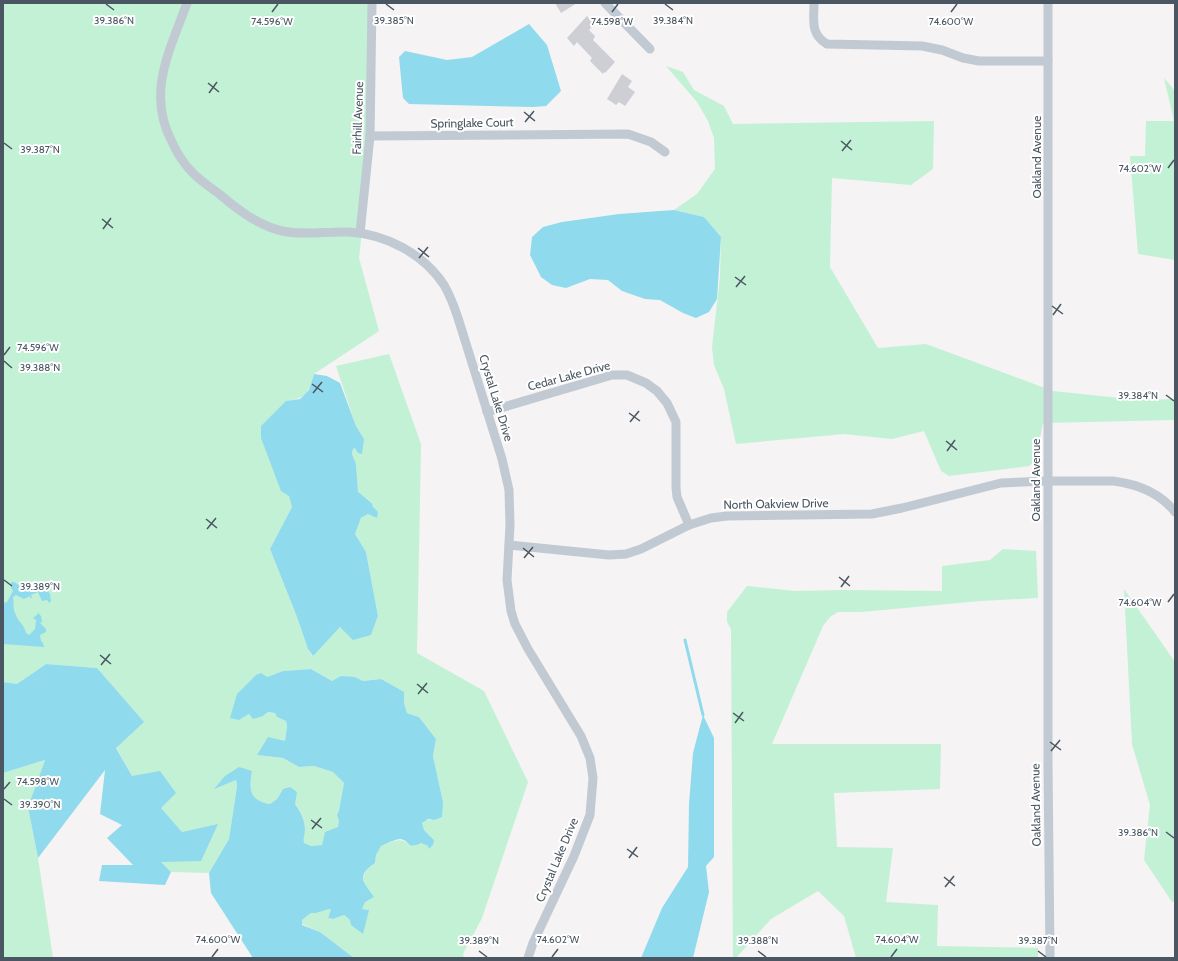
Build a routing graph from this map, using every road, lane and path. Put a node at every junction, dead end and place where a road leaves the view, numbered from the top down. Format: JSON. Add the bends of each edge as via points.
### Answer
{"nodes":[{"id":1,"x":187,"y":3,"type":"edge"},
{"id":2,"x":372,"y":3,"type":"edge"},
{"id":3,"x":605,"y":3,"type":"edge"},
{"id":4,"x":814,"y":3,"type":"edge"},
{"id":5,"x":1048,"y":3,"type":"edge"},
{"id":6,"x":650,"y":49,"type":"dead end"},
{"id":7,"x":1048,"y":62,"type":"junction"},
{"id":8,"x":370,"y":136,"type":"junction"},
{"id":9,"x":665,"y":152,"type":"dead end"},
{"id":10,"x":360,"y":233,"type":"junction"},
{"id":11,"x":487,"y":412,"type":"junction"},
{"id":12,"x":1048,"y":480,"type":"junction"},
{"id":13,"x":1175,"y":512,"type":"edge"},
{"id":14,"x":689,"y":525,"type":"junction"},
{"id":15,"x":509,"y":545,"type":"junction"},
{"id":16,"x":528,"y":958,"type":"edge"},
{"id":17,"x":1050,"y":958,"type":"edge"}],
"edges":[{"from":1,"to":10,"type":"street","name":"Crystal Lake Drive","via":[[165,64],[160,88],[163,122],[179,156],[195,175],[241,212],[263,224],[290,232]]},
{"from":2,"to":8,"type":"street","name":"Fairhill Avenue"},
{"from":3,"to":6,"type":"street"},
{"from":4,"to":7,"type":"street","via":[[815,30],[820,39],[827,44],[922,46],[979,61]]},
{"from":5,"to":7,"type":"street","name":"Oakland Avenue"},
{"from":7,"to":12,"type":"street","name":"Oakland Avenue"},
{"from":8,"to":9,"type":"street","name":"Springlake Court","via":[[628,134],[651,142]]},
{"from":8,"to":10,"type":"street","name":"Fairhill Avenue"},
{"from":10,"to":11,"type":"street","name":"Crystal Lake Drive","via":[[404,248],[422,261],[444,285],[453,303]]},
{"from":11,"to":14,"type":"street","name":"Cedar Lake Drive","via":[[612,375],[627,375],[646,383],[667,403],[676,422],[677,497]]},
{"from":11,"to":15,"type":"street","name":"Crystal Lake Drive","via":[[509,490]]},
{"from":12,"to":13,"type":"street","name":"North Oakview Drive","via":[[1113,481],[1138,486],[1155,494]]},
{"from":12,"to":14,"type":"street","name":"North Oakview Drive","via":[[989,485],[872,514],[726,516]]},
{"from":12,"to":17,"type":"street","name":"Oakland Avenue"},
{"from":14,"to":15,"type":"street","name":"North Oakview Drive","via":[[626,554],[609,555]]},
{"from":15,"to":16,"type":"street","name":"Crystal Lake Drive","via":[[507,589],[515,624],[581,736],[590,758],[593,778],[590,815],[574,856],[532,943]]}]}
